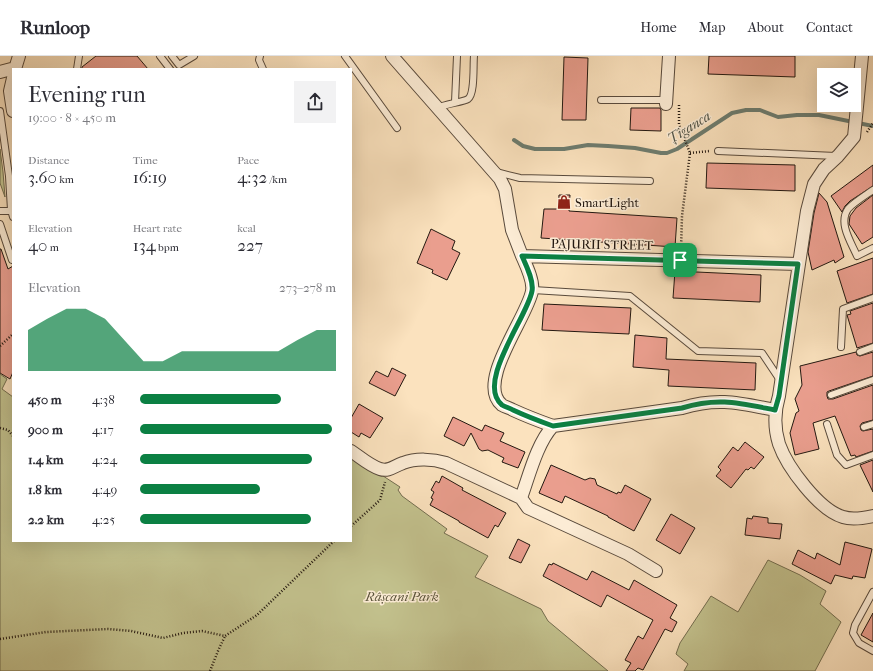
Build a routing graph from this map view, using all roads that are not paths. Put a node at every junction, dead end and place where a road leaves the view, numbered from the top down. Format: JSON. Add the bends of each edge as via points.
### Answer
{"nodes":[{"id":1,"x":19,"y":56,"type":"edge"},
{"id":2,"x":79,"y":56,"type":"edge"},
{"id":3,"x":160,"y":56,"type":"edge"},
{"id":4,"x":172,"y":56,"type":"edge"},
{"id":5,"x":194,"y":56,"type":"edge"},
{"id":6,"x":260,"y":56,"type":"edge"},
{"id":7,"x":345,"y":56,"type":"edge"},
{"id":8,"x":457,"y":56,"type":"edge"},
{"id":9,"x":474,"y":56,"type":"edge"},
{"id":10,"x":669,"y":56,"type":"edge"},
{"id":11,"x":862,"y":56,"type":"edge"},
{"id":12,"x":397,"y":59,"type":"edge"},
{"id":13,"x":15,"y":68,"type":"edge"},
{"id":14,"x":77,"y":68,"type":"edge"},
{"id":15,"x":169,"y":68,"type":"edge"},
{"id":16,"x":263,"y":68,"type":"edge"},
{"id":17,"x":0,"y":72,"type":"edge"},
{"id":18,"x":12,"y":72,"type":"edge"},
{"id":19,"x":12,"y":82,"type":"edge"},
{"id":20,"x":601,"y":100,"type":"dead end"},
{"id":21,"x":455,"y":102,"type":"junction"},
{"id":22,"x":667,"y":102,"type":"joint"},
{"id":23,"x":12,"y":104,"type":"edge"},
{"id":24,"x":437,"y":108,"type":"junction"},
{"id":25,"x":0,"y":111,"type":"edge"},
{"id":26,"x":397,"y":128,"type":"dead end"},
{"id":27,"x":718,"y":151,"type":"road end"},
{"id":28,"x":838,"y":156,"type":"junction"},
{"id":29,"x":495,"y":172,"type":"junction"},
{"id":30,"x":11,"y":176,"type":"edge"},
{"id":31,"x":650,"y":181,"type":"dead end"},
{"id":32,"x":873,"y":190,"type":"edge"},
{"id":33,"x":0,"y":210,"type":"edge"},
{"id":34,"x":12,"y":213,"type":"edge"},
{"id":35,"x":0,"y":224,"type":"edge"},
{"id":36,"x":873,"y":248,"type":"edge"},
{"id":37,"x":522,"y":256,"type":"junction"},
{"id":38,"x":12,"y":260,"type":"dead end"},
{"id":39,"x":798,"y":264,"type":"junction"},
{"id":40,"x":533,"y":290,"type":"junction"},
{"id":41,"x":873,"y":298,"type":"edge"},
{"id":42,"x":841,"y":347,"type":"dead end"},
{"id":43,"x":873,"y":347,"type":"edge"},
{"id":44,"x":860,"y":352,"type":"dead end"},
{"id":45,"x":873,"y":380,"type":"edge"},
{"id":46,"x":781,"y":381,"type":"junction"},
{"id":47,"x":831,"y":395,"type":"dead end"},
{"id":48,"x":775,"y":410,"type":"junction"},
{"id":49,"x":827,"y":424,"type":"dead end"},
{"id":50,"x":873,"y":424,"type":"edge"},
{"id":51,"x":553,"y":426,"type":"junction"},
{"id":52,"x":864,"y":427,"type":"dead end"},
{"id":53,"x":352,"y":452,"type":"edge"},
{"id":54,"x":873,"y":455,"type":"edge"},
{"id":55,"x":521,"y":498,"type":"junction"},
{"id":56,"x":873,"y":516,"type":"edge"},
{"id":57,"x":656,"y":571,"type":"dead end"},
{"id":58,"x":873,"y":592,"type":"edge"},
{"id":59,"x":873,"y":651,"type":"edge"}],
"edges":[{"from":1,"to":13,"type":"street"},
{"from":2,"to":14,"type":"lane"},
{"from":3,"to":15,"type":"lane"},
{"from":4,"to":5,"type":"lane","via":[[179,65]]},
{"from":6,"to":16,"type":"lane"},
{"from":7,"to":26,"type":"lane"},
{"from":8,"to":21,"type":"lane"},
{"from":9,"to":21,"type":"lane","via":[[472,94],[468,99]]},
{"from":10,"to":22,"type":"street"},
{"from":11,"to":28,"type":"street","via":[[854,138]]},
{"from":12,"to":24,"type":"street"},
{"from":17,"to":18,"type":"street"},
{"from":19,"to":23,"type":"street"},
{"from":20,"to":22,"type":"lane"},
{"from":21,"to":24,"type":"lane"},
{"from":24,"to":29,"type":"street"},
{"from":25,"to":30,"type":"lane"},
{"from":27,"to":28,"type":"lane"},
{"from":28,"to":39,"type":"street","via":[[824,169],[814,184]]},
{"from":29,"to":31,"type":"lane","via":[[520,178]]},
{"from":29,"to":37,"type":"street","via":[[505,188],[512,230]]},
{"from":30,"to":34,"type":"lane"},
{"from":32,"to":36,"type":"lane","via":[[849,208],[844,219],[857,256]]},
{"from":33,"to":34,"type":"lane"},
{"from":35,"to":38,"type":"lane"},
{"from":37,"to":39,"type":"street","name":"PAJURII STREET"},
{"from":37,"to":40,"type":"street"},
{"from":39,"to":46,"type":"street"},
{"from":40,"to":46,"type":"lane","via":[[630,296],[698,350],[762,353]]},
{"from":40,"to":51,"type":"street","via":[[523,317],[500,359],[495,389],[502,405]]},
{"from":41,"to":42,"type":"lane","via":[[843,309]]},
{"from":43,"to":44,"type":"lane"},
{"from":45,"to":47,"type":"lane"},
{"from":46,"to":48,"type":"street"},
{"from":48,"to":51,"type":"street","via":[[733,402],[699,403],[682,408]]},
{"from":48,"to":56,"type":"street","via":[[779,445],[787,462],[811,494],[843,517]]},
{"from":49,"to":54,"type":"lane","via":[[837,455],[846,465]]},
{"from":50,"to":52,"type":"lane"},
{"from":51,"to":55,"type":"street","via":[[542,442]]},
{"from":53,"to":55,"type":"street","via":[[372,465],[388,470],[403,462],[438,460]]},
{"from":55,"to":57,"type":"street","via":[[528,508],[628,554]]},
{"from":58,"to":59,"type":"lane","via":[[854,625],[853,633],[858,643]]}]}
